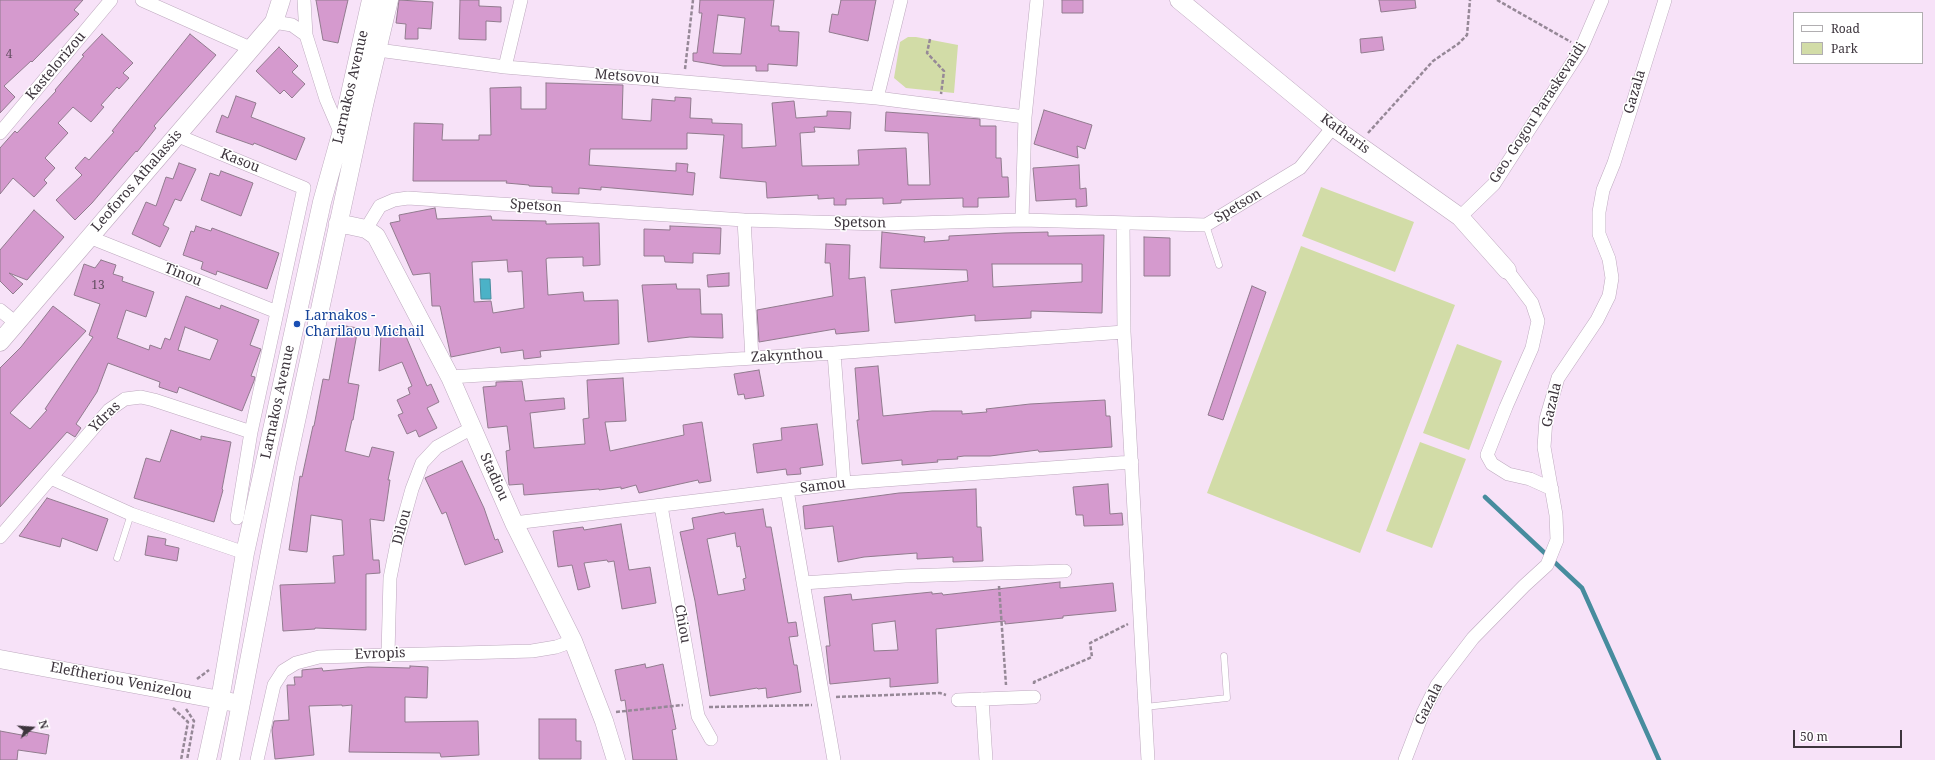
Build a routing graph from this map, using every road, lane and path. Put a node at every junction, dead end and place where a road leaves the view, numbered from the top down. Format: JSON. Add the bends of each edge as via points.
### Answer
{"nodes":[{"id":1,"x":111,"y":0,"type":"edge"},
{"id":2,"x":142,"y":0,"type":"edge"},
{"id":3,"x":281,"y":0,"type":"edge"},
{"id":4,"x":304,"y":0,"type":"edge"},
{"id":5,"x":371,"y":0,"type":"edge"},
{"id":6,"x":389,"y":0,"type":"edge"},
{"id":7,"x":521,"y":0,"type":"edge"},
{"id":8,"x":694,"y":0,"type":"edge"},
{"id":9,"x":901,"y":0,"type":"edge"},
{"id":10,"x":1037,"y":0,"type":"edge"},
{"id":11,"x":1179,"y":0,"type":"edge"},
{"id":12,"x":1470,"y":0,"type":"edge"},
{"id":13,"x":1497,"y":0,"type":"edge"},
{"id":14,"x":1602,"y":0,"type":"edge"},
{"id":15,"x":1665,"y":0,"type":"edge"},
{"id":16,"x":274,"y":22,"type":"junction"},
{"id":17,"x":306,"y":35,"type":"junction"},
{"id":18,"x":930,"y":39,"type":"dead end"},
{"id":19,"x":250,"y":48,"type":"junction"},
{"id":20,"x":1582,"y":48,"type":"junction"},
{"id":21,"x":378,"y":50,"type":"junction"},
{"id":22,"x":505,"y":66,"type":"junction"},
{"id":23,"x":683,"y":81,"type":"junction"},
{"id":24,"x":877,"y":98,"type":"junction"},
{"id":25,"x":940,"y":106,"type":"junction"},
{"id":26,"x":1025,"y":117,"type":"junction"},
{"id":27,"x":1333,"y":127,"type":"junction"},
{"id":28,"x":0,"y":133,"type":"edge"},
{"id":29,"x":341,"y":134,"type":"junction"},
{"id":30,"x":176,"y":135,"type":"junction"},
{"id":31,"x":1358,"y":144,"type":"junction"},
{"id":32,"x":1460,"y":217,"type":"junction"},
{"id":33,"x":744,"y":220,"type":"junction"},
{"id":34,"x":1022,"y":220,"type":"junction"},
{"id":35,"x":338,"y":223,"type":"junction"},
{"id":36,"x":1123,"y":223,"type":"junction"},
{"id":37,"x":1206,"y":225,"type":"junction"},
{"id":38,"x":366,"y":229,"type":"junction"},
{"id":39,"x":89,"y":237,"type":"junction"},
{"id":40,"x":1219,"y":265,"type":"dead end"},
{"id":41,"x":1508,"y":270,"type":"joint"},
{"id":42,"x":0,"y":310,"type":"edge"},
{"id":43,"x":277,"y":312,"type":"junction"},
{"id":44,"x":16,"y":323,"type":"junction"},
{"id":45,"x":1124,"y":332,"type":"junction"},
{"id":46,"x":0,"y":342,"type":"edge"},
{"id":47,"x":834,"y":354,"type":"junction"},
{"id":48,"x":752,"y":358,"type":"junction"},
{"id":49,"x":450,"y":377,"type":"junction"},
{"id":50,"x":472,"y":428,"type":"junction"},
{"id":51,"x":252,"y":432,"type":"junction"},
{"id":52,"x":1132,"y":462,"type":"junction"},
{"id":53,"x":50,"y":478,"type":"junction"},
{"id":54,"x":844,"y":483,"type":"junction"},
{"id":55,"x":1552,"y":489,"type":"junction"},
{"id":56,"x":787,"y":490,"type":"junction"},
{"id":57,"x":661,"y":506,"type":"junction"},
{"id":58,"x":131,"y":514,"type":"junction"},
{"id":59,"x":237,"y":518,"type":"dead end"},
{"id":60,"x":514,"y":523,"type":"junction"},
{"id":61,"x":0,"y":537,"type":"edge"},
{"id":62,"x":245,"y":553,"type":"junction"},
{"id":63,"x":117,"y":558,"type":"dead end"},
{"id":64,"x":1065,"y":571,"type":"dead end"},
{"id":65,"x":998,"y":574,"type":"junction"},
{"id":66,"x":803,"y":583,"type":"junction"},
{"id":67,"x":1141,"y":618,"type":"junction"},
{"id":68,"x":573,"y":641,"type":"junction"},
{"id":69,"x":388,"y":654,"type":"junction"},
{"id":70,"x":1224,"y":656,"type":"dead end"},
{"id":71,"x":0,"y":659,"type":"edge"},
{"id":72,"x":1034,"y":697,"type":"joint"},
{"id":73,"x":1007,"y":698,"type":"junction"},
{"id":74,"x":982,"y":699,"type":"junction"},
{"id":75,"x":220,"y":700,"type":"junction"},
{"id":76,"x":958,"y":700,"type":"joint"},
{"id":77,"x":824,"y":701,"type":"junction"},
{"id":78,"x":241,"y":704,"type":"junction"},
{"id":79,"x":166,"y":706,"type":"dead end"},
{"id":80,"x":696,"y":706,"type":"junction"},
{"id":81,"x":1145,"y":707,"type":"junction"},
{"id":82,"x":602,"y":714,"type":"junction"},
{"id":83,"x":712,"y":739,"type":"dead end"},
{"id":84,"x":181,"y":760,"type":"edge"},
{"id":85,"x":207,"y":760,"type":"edge"},
{"id":86,"x":230,"y":760,"type":"edge"},
{"id":87,"x":257,"y":760,"type":"edge"},
{"id":88,"x":616,"y":760,"type":"edge"},
{"id":89,"x":834,"y":760,"type":"edge"},
{"id":90,"x":986,"y":760,"type":"edge"},
{"id":91,"x":1148,"y":760,"type":"edge"},
{"id":92,"x":1405,"y":760,"type":"edge"}],
"edges":[{"from":1,"to":28,"type":"street","name":"Kastelorizou"},
{"from":2,"to":19,"type":"street"},
{"from":3,"to":16,"type":"main road"},
{"from":4,"to":17,"type":"street"},
{"from":5,"to":29,"type":"main road","name":"Larnakos Avenue"},
{"from":6,"to":21,"type":"main road","name":"Larnakos Avenue"},
{"from":7,"to":22,"type":"street"},
{"from":8,"to":23,"type":"path"},
{"from":9,"to":24,"type":"street"},
{"from":10,"to":26,"type":"street"},
{"from":11,"to":27,"type":"main road","name":"Katharis"},
{"from":12,"to":31,"type":"path","via":[[1466,35],[1458,44],[1433,61]]},
{"from":13,"to":20,"type":"path"},
{"from":14,"to":20,"type":"street","name":"Geo. Gogou Paraskevaidi"},
{"from":15,"to":55,"type":"street","name":"Gazala","via":[[1603,190],[1599,234],[1609,259],[1612,278],[1609,296],[1597,320],[1558,378],[1546,419],[1544,447]]},
{"from":16,"to":17,"type":"street","via":[[292,25]]},
{"from":16,"to":19,"type":"main road","name":"Leoforos Athalassis"},
{"from":17,"to":29,"type":"street","via":[[326,100]]},
{"from":18,"to":25,"type":"path","via":[[927,53],[944,71]]},
{"from":19,"to":30,"type":"main road","name":"Leoforos Athalassis"},
{"from":20,"to":32,"type":"street","name":"Geo. Gogou Paraskevaidi","via":[[1494,184]]},
{"from":21,"to":22,"type":"street","name":"Metsovou"},
{"from":21,"to":35,"type":"main road","name":"Larnakos Avenue"},
{"from":22,"to":23,"type":"street","name":"Metsovou"},
{"from":23,"to":24,"type":"street","name":"Metsovou"},
{"from":24,"to":25,"type":"street","name":"Metsovou"},
{"from":25,"to":26,"type":"street","name":"Metsovou"},
{"from":26,"to":34,"type":"street"},
{"from":27,"to":31,"type":"main road","name":"Katharis"},
{"from":27,"to":37,"type":"street","name":"Spetson","via":[[1300,168]]},
{"from":29,"to":62,"type":"main road","name":"Larnakos Avenue","via":[[322,202]]},
{"from":30,"to":39,"type":"main road","name":"Leoforos Athalassis"},
{"from":30,"to":43,"type":"street","name":"Kasou","via":[[304,188]]},
{"from":31,"to":32,"type":"main road","name":"Katharis"},
{"from":32,"to":41,"type":"main road","name":"Katharis"},
{"from":33,"to":34,"type":"street","name":"Spetson","via":[[880,224]]},
{"from":33,"to":38,"type":"street","name":"Spetson","via":[[408,198],[380,206]]},
{"from":33,"to":48,"type":"street"},
{"from":34,"to":36,"type":"street","name":"Spetson"},
{"from":35,"to":38,"type":"main road"},
{"from":35,"to":78,"type":"main road","name":"Larnakos Avenue","via":[[287,463]]},
{"from":36,"to":37,"type":"street","name":"Spetson"},
{"from":36,"to":45,"type":"street"},
{"from":37,"to":40,"type":"lane"},
{"from":38,"to":49,"type":"main road","name":"Stadiou","via":[[376,236],[380,243]]},
{"from":39,"to":43,"type":"street","name":"Tinou"},
{"from":39,"to":44,"type":"main road","name":"Leoforos Athalassis"},
{"from":41,"to":55,"type":"street","via":[[1532,303],[1538,321],[1532,348],[1487,454],[1492,464],[1508,474],[1530,479]]},
{"from":42,"to":44,"type":"street"},
{"from":43,"to":51,"type":"street"},
{"from":44,"to":46,"type":"main road","name":"Leoforos Athalassis"},
{"from":45,"to":47,"type":"street","name":"Zakynthou"},
{"from":45,"to":52,"type":"street"},
{"from":47,"to":48,"type":"street","name":"Zakynthou"},
{"from":47,"to":54,"type":"street"},
{"from":48,"to":49,"type":"street","name":"Zakynthou"},
{"from":49,"to":50,"type":"main road","name":"Stadiou"},
{"from":50,"to":60,"type":"main road","name":"Stadiou"},
{"from":50,"to":69,"type":"street","name":"Dilou","via":[[437,447],[422,463],[412,489],[396,543],[390,578]]},
{"from":51,"to":53,"type":"street","name":"Ydras","via":[[154,400],[141,397],[124,399],[109,410]]},
{"from":51,"to":59,"type":"street"},
{"from":52,"to":54,"type":"street","name":"Samou"},
{"from":52,"to":67,"type":"street"},
{"from":53,"to":58,"type":"street"},
{"from":53,"to":61,"type":"street","name":"Ydras"},
{"from":54,"to":56,"type":"street","name":"Samou"},
{"from":55,"to":92,"type":"street","name":"Gazala","via":[[1557,540],[1547,565],[1473,638],[1437,685]]},
{"from":56,"to":57,"type":"street","name":"Samou"},
{"from":56,"to":66,"type":"street"},
{"from":57,"to":60,"type":"street","name":"Samou"},
{"from":57,"to":80,"type":"street","name":"Chiou"},
{"from":58,"to":62,"type":"street"},
{"from":58,"to":63,"type":"lane"},
{"from":60,"to":68,"type":"main road","name":"Stadiou"},
{"from":62,"to":75,"type":"main road","name":"Larnakos Avenue"},
{"from":64,"to":65,"type":"street"},
{"from":65,"to":66,"type":"street","via":[[905,576]]},
{"from":65,"to":73,"type":"path"},
{"from":66,"to":77,"type":"street"},
{"from":67,"to":72,"type":"path","via":[[1090,643],[1092,657],[1034,682]]},
{"from":67,"to":81,"type":"street"},
{"from":68,"to":69,"type":"street","name":"Evropis","via":[[532,651]]},
{"from":68,"to":82,"type":"main road","name":"Stadiou"},
{"from":69,"to":87,"type":"street","name":"Evropis","via":[[319,657],[296,663],[283,671],[274,685]]},
{"from":70,"to":81,"type":"lane","via":[[1227,698]]},
{"from":71,"to":75,"type":"main road","name":"Eleftheriou Venizelou"},
{"from":72,"to":73,"type":"street"},
{"from":73,"to":74,"type":"street"},
{"from":74,"to":76,"type":"street"},
{"from":74,"to":90,"type":"street"},
{"from":75,"to":78,"type":"main road","name":"Eleftheriou Venizelou"},
{"from":75,"to":85,"type":"main road","name":"Larnakos Avenue"},
{"from":76,"to":77,"type":"path","via":[[940,693]]},
{"from":77,"to":80,"type":"path"},
{"from":77,"to":89,"type":"street"},
{"from":78,"to":86,"type":"main road","name":"Larnakos Avenue"},
{"from":79,"to":84,"type":"path","via":[[173,708],[188,722]]},
{"from":80,"to":82,"type":"path"},
{"from":80,"to":83,"type":"street","name":"Chiou","via":[[698,716]]},
{"from":81,"to":91,"type":"street"},
{"from":82,"to":88,"type":"main road","name":"Stadiou"}]}
